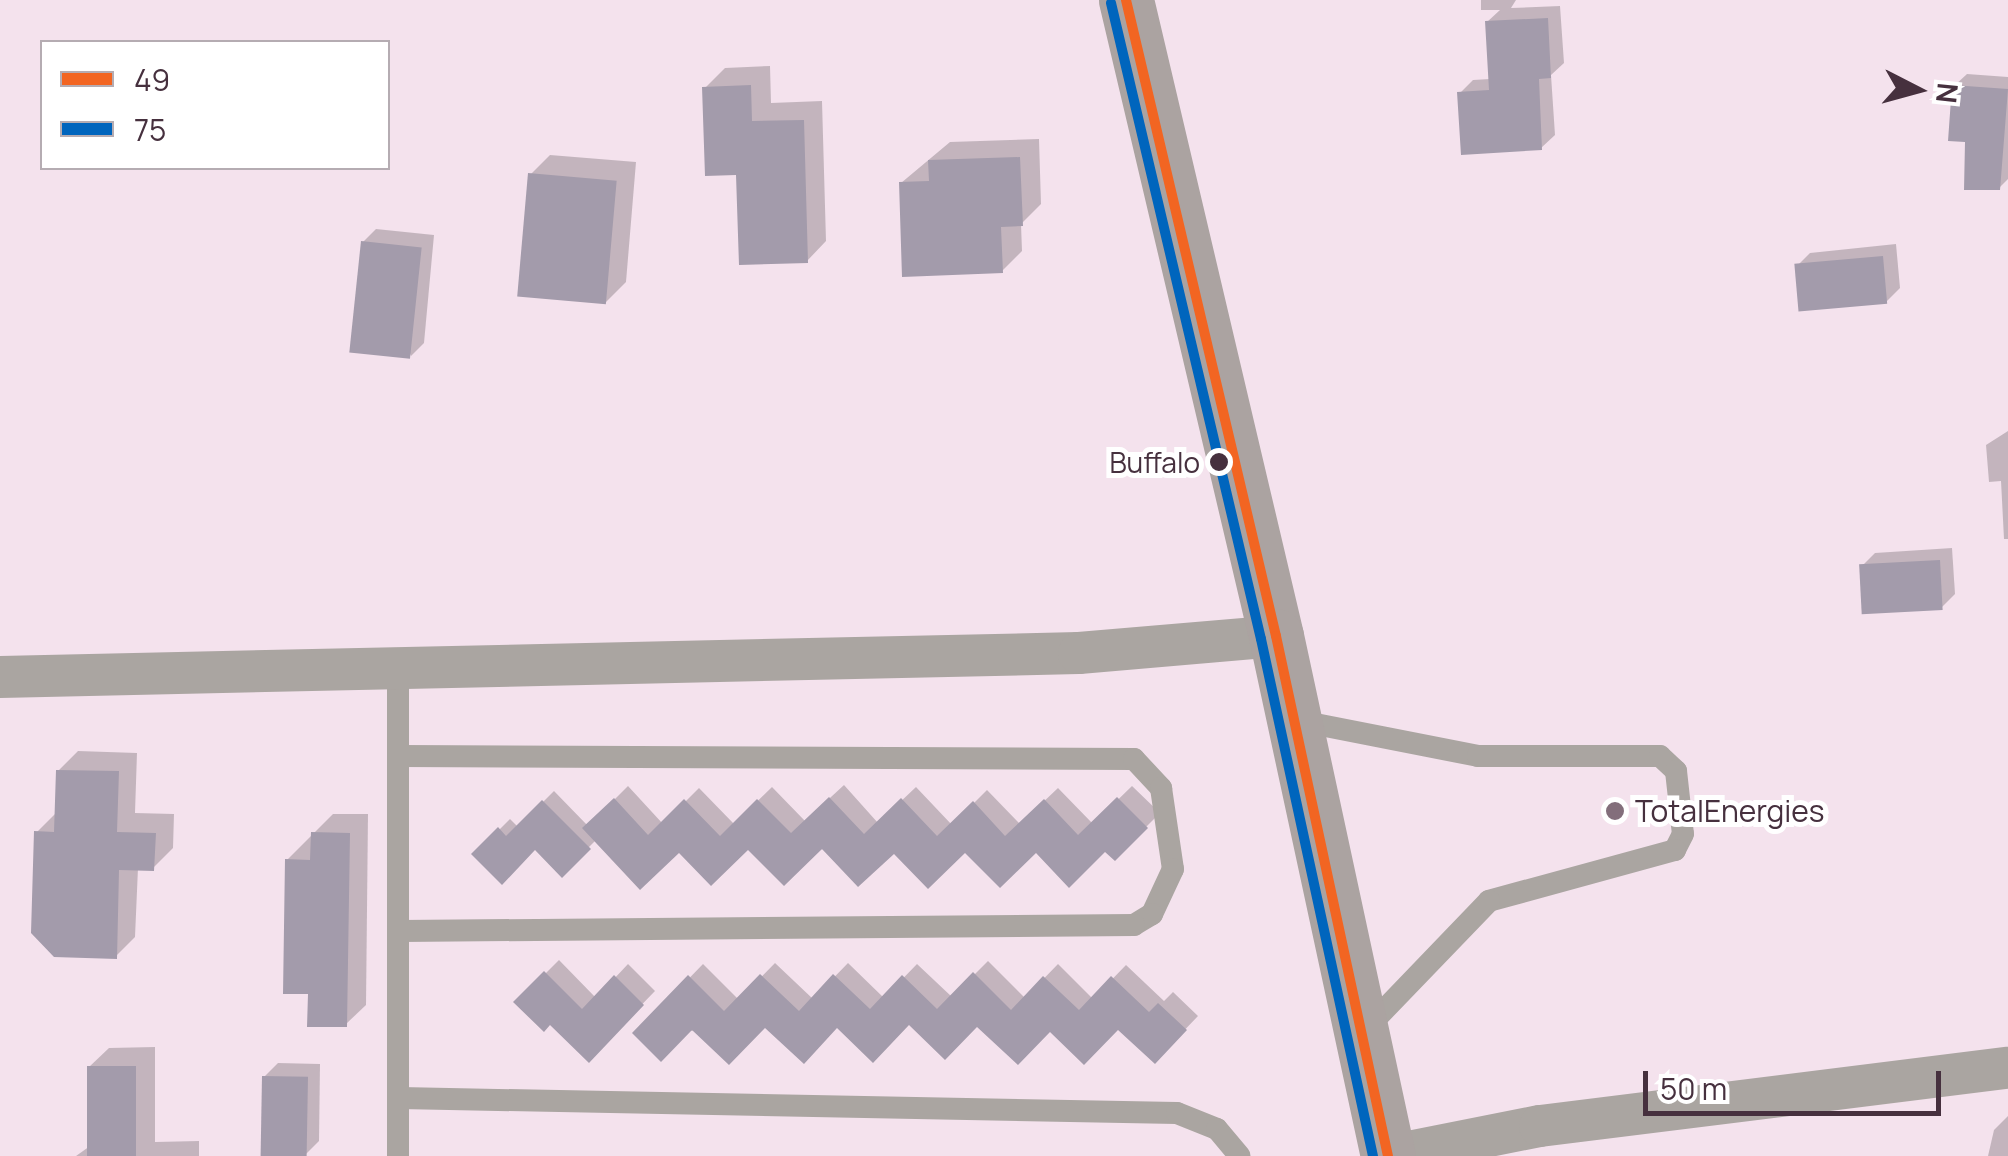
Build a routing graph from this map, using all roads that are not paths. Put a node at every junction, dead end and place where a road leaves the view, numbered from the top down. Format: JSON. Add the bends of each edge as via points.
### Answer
{"nodes":[{"id":1,"x":1126,"y":0,"type":"edge"},
{"id":2,"x":1276,"y":636,"type":"junction"},
{"id":3,"x":398,"y":670,"type":"junction"},
{"id":4,"x":0,"y":677,"type":"edge"},
{"id":5,"x":1295,"y":720,"type":"junction"},
{"id":6,"x":400,"y":756,"type":"junction"},
{"id":7,"x":402,"y":931,"type":"junction"},
{"id":8,"x":1362,"y":1034,"type":"junction"},
{"id":9,"x":2008,"y":1068,"type":"edge"},
{"id":10,"x":400,"y":1098,"type":"junction"},
{"id":11,"x":398,"y":1156,"type":"edge"},
{"id":12,"x":1240,"y":1156,"type":"edge"},
{"id":13,"x":1388,"y":1156,"type":"edge"}],
"edges":[{"from":1,"to":2,"type":"main road"},
{"from":2,"to":3,"type":"street","via":[[1079,654]]},
{"from":2,"to":5,"type":"main road"},
{"from":3,"to":4,"type":"street"},
{"from":3,"to":6,"type":"lane"},
{"from":5,"to":8,"type":"main road"},
{"from":5,"to":8,"type":"lane","via":[[1478,756],[1660,756],[1676,771],[1683,834],[1674,850],[1490,900]]},
{"from":6,"to":7,"type":"lane"},
{"from":6,"to":7,"type":"lane","via":[[1134,759],[1161,788],[1172,868],[1152,914],[1134,926]]},
{"from":7,"to":10,"type":"lane"},
{"from":8,"to":13,"type":"main road"},
{"from":9,"to":13,"type":"street","via":[[1540,1126]]},
{"from":10,"to":11,"type":"lane"},
{"from":10,"to":12,"type":"lane","via":[[1177,1114],[1217,1128]]}]}
